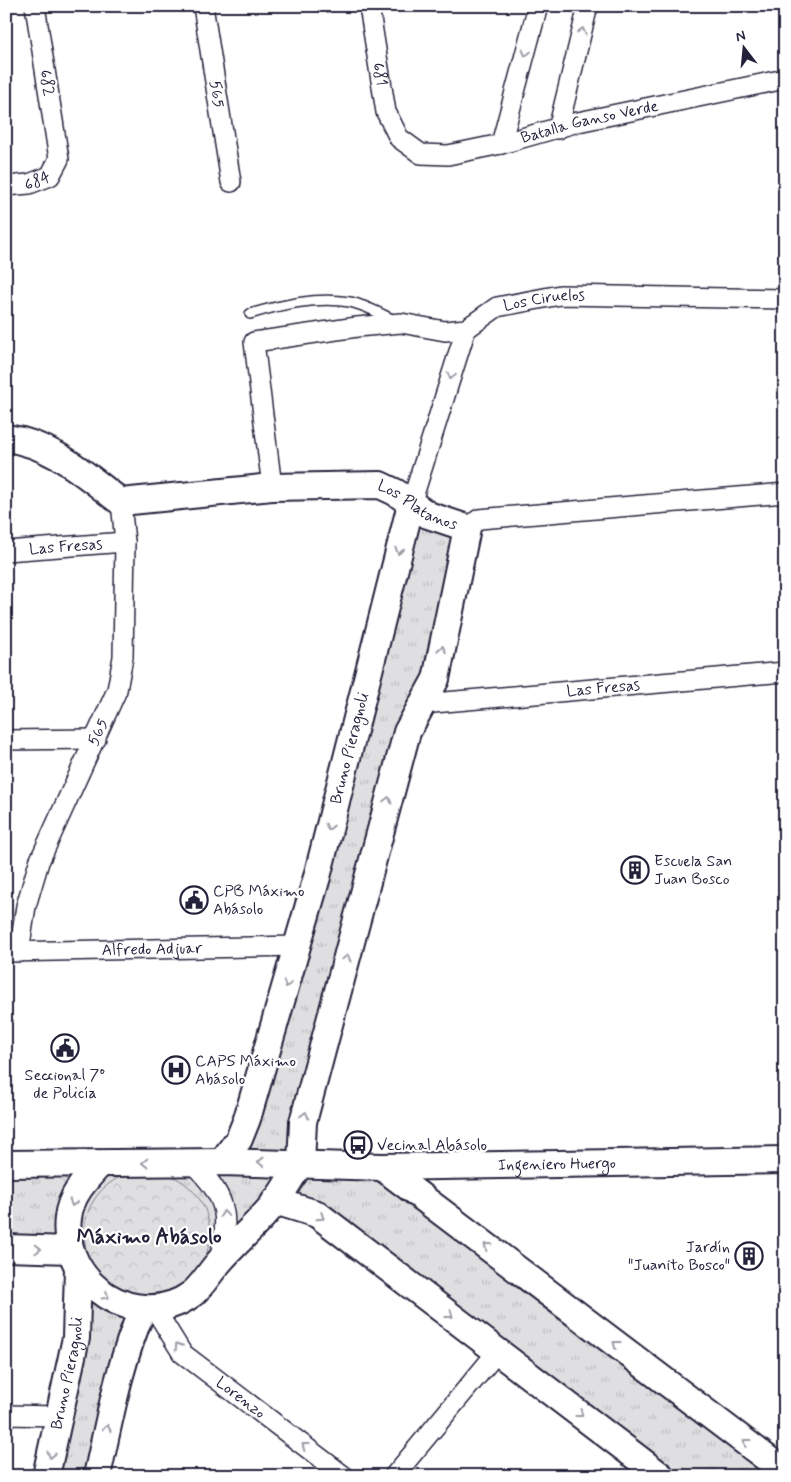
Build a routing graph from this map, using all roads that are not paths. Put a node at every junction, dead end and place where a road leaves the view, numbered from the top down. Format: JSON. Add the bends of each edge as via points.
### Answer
{"nodes":[{"id":1,"x":35,"y":6,"type":"edge"},
{"id":2,"x":203,"y":6,"type":"edge"},
{"id":3,"x":369,"y":6,"type":"edge"},
{"id":4,"x":538,"y":6,"type":"edge"},
{"id":5,"x":588,"y":6,"type":"edge"},
{"id":6,"x":785,"y":79,"type":"edge"},
{"id":7,"x":558,"y":129,"type":"junction"},
{"id":8,"x":399,"y":138,"type":"joint"},
{"id":9,"x":502,"y":144,"type":"junction"},
{"id":10,"x":59,"y":159,"type":"joint"},
{"id":11,"x":231,"y":182,"type":"dead end"},
{"id":12,"x":6,"y":186,"type":"edge"},
{"id":13,"x":785,"y":299,"type":"edge"},
{"id":14,"x":250,"y":314,"type":"dead end"},
{"id":15,"x":401,"y":323,"type":"junction"},
{"id":16,"x":466,"y":329,"type":"junction"},
{"id":17,"x":6,"y":438,"type":"edge"},
{"id":18,"x":272,"y":487,"type":"junction"},
{"id":19,"x":785,"y":493,"type":"edge"},
{"id":20,"x":121,"y":502,"type":"junction"},
{"id":21,"x":411,"y":504,"type":"junction"},
{"id":22,"x":467,"y":528,"type":"junction"},
{"id":23,"x":125,"y":542,"type":"junction"},
{"id":24,"x":6,"y":551,"type":"edge"},
{"id":25,"x":785,"y":672,"type":"edge"},
{"id":26,"x":422,"y":704,"type":"junction"},
{"id":27,"x":96,"y":739,"type":"junction"},
{"id":28,"x":6,"y":740,"type":"edge"},
{"id":29,"x":298,"y":946,"type":"junction"},
{"id":30,"x":12,"y":952,"type":"edge"},
{"id":31,"x":785,"y":1160,"type":"edge"},
{"id":32,"x":191,"y":1162,"type":"junction"},
{"id":33,"x":222,"y":1162,"type":"junction"},
{"id":34,"x":301,"y":1163,"type":"junction"},
{"id":35,"x":6,"y":1164,"type":"edge"},
{"id":36,"x":100,"y":1164,"type":"junction"},
{"id":37,"x":382,"y":1167,"type":"junction"},
{"id":38,"x":275,"y":1202,"type":"junction"},
{"id":39,"x":6,"y":1248,"type":"edge"},
{"id":40,"x":74,"y":1259,"type":"junction"},
{"id":41,"x":219,"y":1262,"type":"junction"},
{"id":42,"x":148,"y":1307,"type":"junction"},
{"id":43,"x":498,"y":1351,"type":"junction"},
{"id":44,"x":6,"y":1415,"type":"edge"},
{"id":45,"x":60,"y":1416,"type":"junction"},
{"id":46,"x":785,"y":1472,"type":"edge"},
{"id":47,"x":46,"y":1476,"type":"edge"},
{"id":48,"x":97,"y":1476,"type":"edge"},
{"id":49,"x":344,"y":1476,"type":"edge"},
{"id":50,"x":394,"y":1476,"type":"edge"},
{"id":51,"x":661,"y":1476,"type":"edge"}],
"edges":[{"from":1,"to":10,"type":"street","name":"682"},
{"from":2,"to":11,"type":"street","name":"565"},
{"from":3,"to":8,"type":"street","name":"681","via":[[386,112]]},
{"from":4,"to":9,"type":"street","one_way":true},
{"from":7,"to":5,"type":"street","one_way":true},
{"from":6,"to":7,"type":"street","name":"Batalla Ganso Verde","via":[[578,122]]},
{"from":7,"to":9,"type":"street","name":"Batalla Ganso Verde"},
{"from":8,"to":9,"type":"street","name":"Batalla Ganso Verde","via":[[421,154],[448,155]]},
{"from":10,"to":12,"type":"street","name":"684","via":[[50,176],[28,184]]},
{"from":13,"to":16,"type":"street","name":"Los Ciruelos","via":[[560,295],[497,307]]},
{"from":14,"to":15,"type":"lane","via":[[287,303],[352,302]]},
{"from":15,"to":16,"type":"street","via":[[446,331]]},
{"from":15,"to":18,"type":"street","via":[[254,342]]},
{"from":16,"to":21,"type":"street","name":"Bruno Pieragnoli","one_way":true},
{"from":17,"to":20,"type":"street","via":[[45,448]]},
{"from":18,"to":20,"type":"street","name":"Los Platanos"},
{"from":18,"to":21,"type":"street","name":"Los Platanos","via":[[380,485]]},
{"from":19,"to":22,"type":"street","name":"Los Platanos","via":[[479,519]]},
{"from":20,"to":23,"type":"street","name":"565"},
{"from":21,"to":22,"type":"street","name":"Los Platanos","via":[[428,515]]},
{"from":21,"to":29,"type":"street","name":"Bruno Pieragnoli","one_way":true},
{"from":26,"to":22,"type":"street","one_way":true,"via":[[436,679]]},
{"from":23,"to":24,"type":"street","name":"Las Fresas"},
{"from":23,"to":27,"type":"street","name":"565","via":[[123,657],[117,690]]},
{"from":25,"to":26,"type":"street","name":"Las Fresas"},
{"from":34,"to":26,"type":"street","one_way":true,"via":[[302,1122],[407,732]]},
{"from":27,"to":28,"type":"street"},
{"from":27,"to":30,"type":"street","name":"565","via":[[39,862]]},
{"from":29,"to":30,"type":"street","name":"Alfredo Adjuar"},
{"from":29,"to":33,"type":"street","name":"Bruno Pieragnoli","one_way":true,"via":[[247,1119],[239,1139]]},
{"from":31,"to":37,"type":"street","name":"Ingeniero Huergo"},
{"from":32,"to":33,"type":"street","name":"Ingeniero Huergo"},
{"from":32,"to":36,"type":"street","one_way":true},
{"from":41,"to":32,"type":"street","one_way":true,"via":[[226,1234],[223,1206],[211,1181]]},
{"from":34,"to":33,"type":"street","name":"Ingeniero Huergo","one_way":true},
{"from":34,"to":37,"type":"street","name":"Ingeniero Huergo"},
{"from":34,"to":38,"type":"street"},
{"from":35,"to":36,"type":"street"},
{"from":36,"to":40,"type":"street","one_way":true,"via":[[78,1188],[68,1218]]},
{"from":46,"to":37,"type":"street","one_way":true},
{"from":38,"to":41,"type":"street"},
{"from":38,"to":43,"type":"street","one_way":true,"via":[[317,1214]]},
{"from":39,"to":40,"type":"street","one_way":true},
{"from":40,"to":42,"type":"street","one_way":true,"via":[[95,1289],[117,1302]]},
{"from":40,"to":45,"type":"street","name":"Bruno Pieragnoli","via":[[76,1338]]},
{"from":41,"to":42,"type":"street","via":[[192,1293],[168,1304]]},
{"from":48,"to":42,"type":"street","one_way":true,"via":[[127,1344]]},
{"from":49,"to":42,"type":"street","name":"Lorenzo","one_way":true,"via":[[182,1353]]},
{"from":43,"to":50,"type":"street"},
{"from":43,"to":51,"type":"street","one_way":true},
{"from":44,"to":45,"type":"street"},
{"from":45,"to":47,"type":"street","name":"Bruno Pieragnoli","one_way":true}]}
